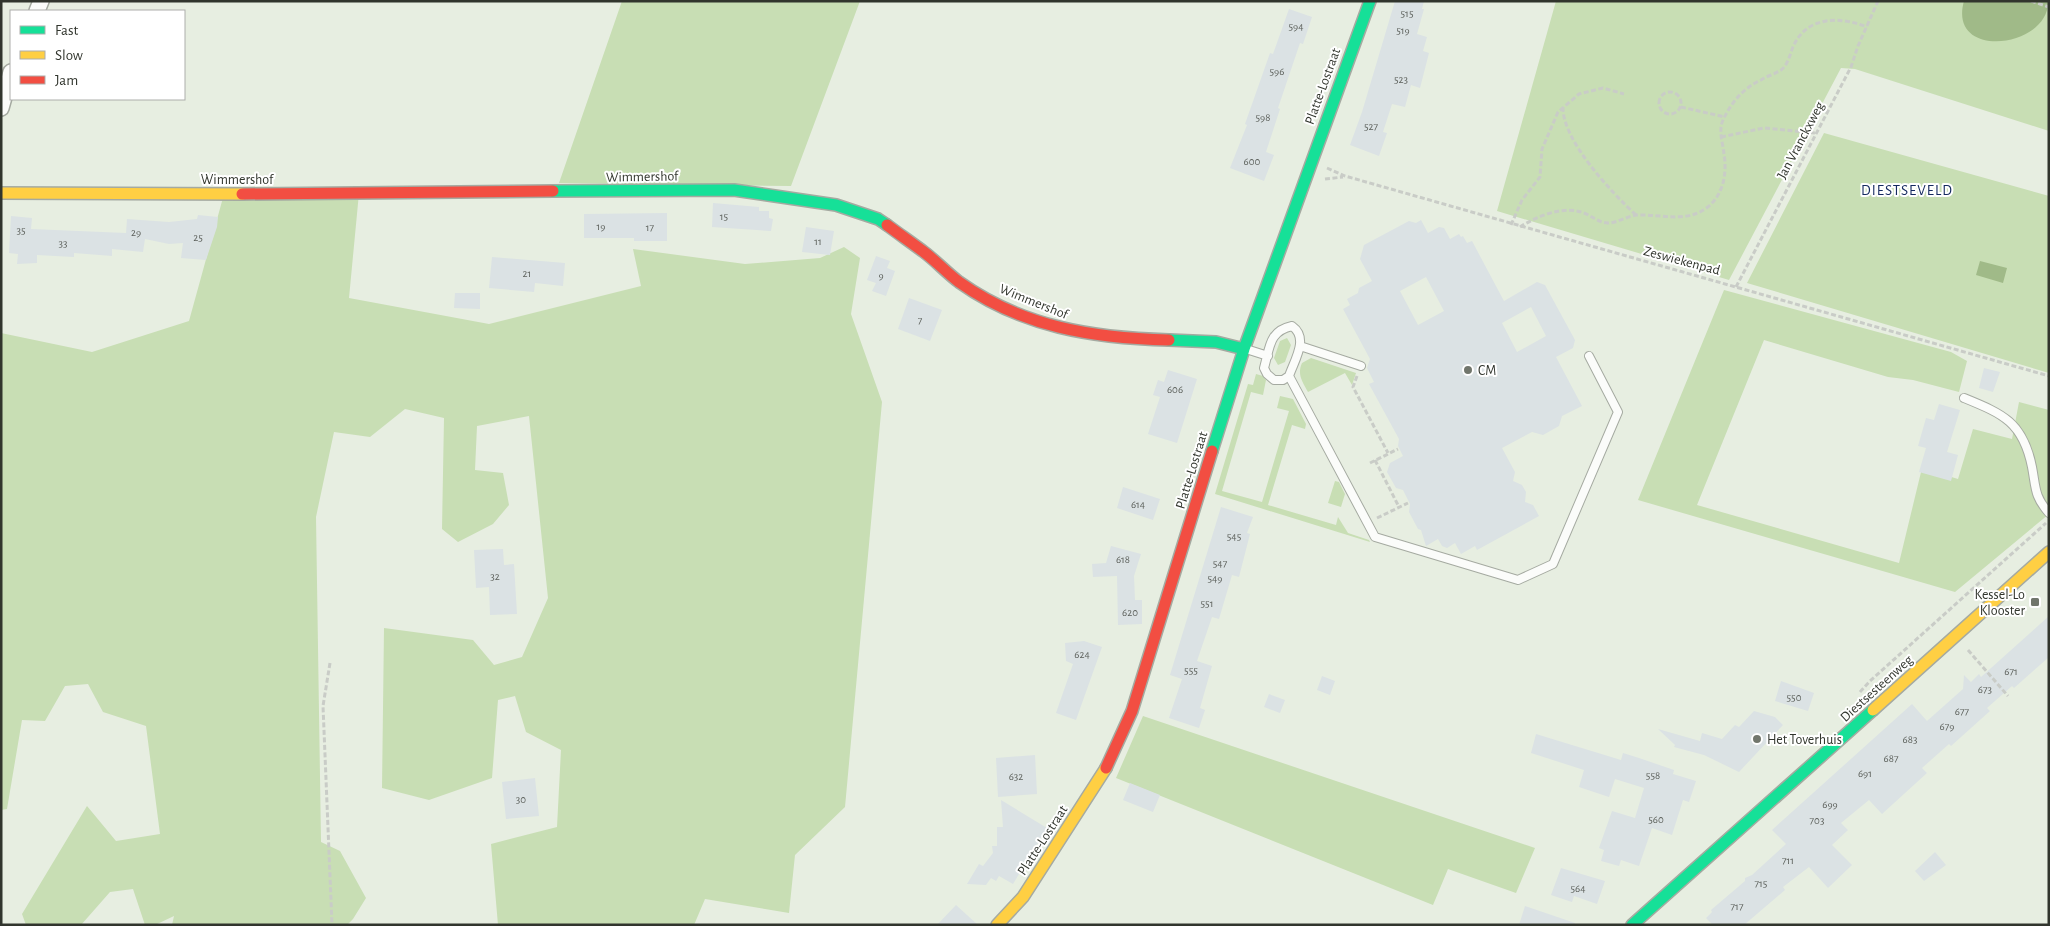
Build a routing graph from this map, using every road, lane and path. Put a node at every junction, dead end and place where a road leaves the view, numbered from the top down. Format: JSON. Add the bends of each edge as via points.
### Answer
{"nodes":[{"id":1,"x":1370,"y":1,"type":"edge"},
{"id":2,"x":1878,"y":1,"type":"edge"},
{"id":3,"x":2031,"y":1,"type":"edge"},
{"id":4,"x":2049,"y":7,"type":"edge"},
{"id":5,"x":1867,"y":27,"type":"junction"},
{"id":6,"x":10,"y":76,"type":"edge"},
{"id":7,"x":1624,"y":94,"type":"dead end"},
{"id":8,"x":1564,"y":106,"type":"junction"},
{"id":9,"x":1681,"y":107,"type":"junction"},
{"id":10,"x":1,"y":108,"type":"edge"},
{"id":11,"x":1725,"y":117,"type":"junction"},
{"id":12,"x":1816,"y":133,"type":"junction"},
{"id":13,"x":1721,"y":137,"type":"junction"},
{"id":14,"x":1311,"y":161,"type":"junction"},
{"id":15,"x":1345,"y":176,"type":"junction"},
{"id":16,"x":1317,"y":180,"type":"dead end"},
{"id":17,"x":1,"y":194,"type":"edge"},
{"id":18,"x":1636,"y":215,"type":"junction"},
{"id":19,"x":1511,"y":224,"type":"junction"},
{"id":20,"x":1520,"y":227,"type":"junction"},
{"id":21,"x":1736,"y":287,"type":"junction"},
{"id":22,"x":1300,"y":346,"type":"junction"},
{"id":23,"x":1244,"y":349,"type":"junction"},
{"id":24,"x":1268,"y":356,"type":"junction"},
{"id":25,"x":1589,"y":356,"type":"dead end"},
{"id":26,"x":1360,"y":366,"type":"dead end"},
{"id":27,"x":1289,"y":376,"type":"junction"},
{"id":28,"x":2049,"y":376,"type":"edge"},
{"id":29,"x":1353,"y":387,"type":"dead end"},
{"id":30,"x":1964,"y":398,"type":"dead end"},
{"id":31,"x":1398,"y":449,"type":"dead end"},
{"id":32,"x":1388,"y":453,"type":"junction"},
{"id":33,"x":1375,"y":460,"type":"junction"},
{"id":34,"x":1370,"y":463,"type":"dead end"},
{"id":35,"x":1408,"y":503,"type":"dead end"},
{"id":36,"x":1399,"y":507,"type":"junction"},
{"id":37,"x":2049,"y":514,"type":"edge"},
{"id":38,"x":1368,"y":523,"type":"junction"},
{"id":39,"x":2049,"y":552,"type":"edge"},
{"id":40,"x":1957,"y":636,"type":"junction"},
{"id":41,"x":330,"y":663,"type":"dead end"},
{"id":42,"x":2008,"y":696,"type":"dead end"},
{"id":43,"x":332,"y":925,"type":"edge"},
{"id":44,"x":997,"y":925,"type":"edge"},
{"id":45,"x":1632,"y":925,"type":"edge"}],
"edges":[{"from":1,"to":14,"type":"street","name":"Platte-Lostraat"},
{"from":2,"to":5,"type":"path","name":"Jan Vranckxweg"},
{"from":3,"to":4,"type":"path"},
{"from":5,"to":11,"type":"path","via":[[1844,20],[1813,24],[1801,32],[1783,69],[1748,87],[1737,97]]},
{"from":5,"to":12,"type":"path","name":"Jan Vranckxweg"},
{"from":6,"to":10,"type":"street"},
{"from":7,"to":8,"type":"path","via":[[1602,88],[1579,94]]},
{"from":8,"to":18,"type":"path","via":[[1563,115],[1573,138],[1594,172]]},
{"from":8,"to":19,"type":"path","via":[[1558,112],[1542,149],[1540,177],[1522,200]]},
{"from":9,"to":9,"type":"path","via":[[1669,115],[1662,112],[1659,101],[1662,95],[1673,92],[1681,100]]},
{"from":9,"to":11,"type":"path"},
{"from":11,"to":13,"type":"path"},
{"from":12,"to":13,"type":"path","via":[[1764,128]]},
{"from":12,"to":21,"type":"path","name":"Jan Vranckxweg"},
{"from":13,"to":18,"type":"path","via":[[1724,181],[1718,196],[1709,206],[1692,216]]},
{"from":14,"to":15,"type":"path","name":"Zeswiekenpad"},
{"from":14,"to":23,"type":"street","name":"Platte-Lostraat"},
{"from":15,"to":16,"type":"path"},
{"from":15,"to":19,"type":"path","name":"Zeswiekenpad"},
{"from":17,"to":23,"type":"street","name":"Wimmershof","via":[[734,190],[836,205],[878,219],[959,282],[1006,309],[1064,330],[1123,339],[1216,342]]},
{"from":18,"to":20,"type":"path","via":[[1608,223],[1575,209],[1533,219]]},
{"from":19,"to":20,"type":"path","name":"Zeswiekenpad"},
{"from":20,"to":21,"type":"path","name":"Zeswiekenpad"},
{"from":21,"to":28,"type":"path","name":"Zeswiekenpad"},
{"from":22,"to":24,"type":"lane","via":[[1299,331],[1292,326],[1282,328],[1275,333]]},
{"from":22,"to":26,"type":"lane"},
{"from":22,"to":27,"type":"lane"},
{"from":23,"to":24,"type":"lane"},
{"from":23,"to":44,"type":"street","name":"Platte-Lostraat","via":[[1132,711],[1092,791],[1022,897]]},
{"from":24,"to":27,"type":"lane","via":[[1264,368],[1267,374],[1274,380]]},
{"from":25,"to":38,"type":"lane","via":[[1618,412],[1553,564],[1518,580],[1375,537]]},
{"from":27,"to":38,"type":"lane"},
{"from":29,"to":32,"type":"path"},
{"from":30,"to":37,"type":"lane","via":[[1995,411],[2013,423],[2024,442],[2035,490]]},
{"from":31,"to":32,"type":"path"},
{"from":32,"to":33,"type":"path"},
{"from":33,"to":34,"type":"path"},
{"from":33,"to":36,"type":"path"},
{"from":35,"to":36,"type":"path"},
{"from":36,"to":38,"type":"path"},
{"from":39,"to":40,"type":"street","name":"Diestsesteenweg"},
{"from":40,"to":42,"type":"path"},
{"from":40,"to":45,"type":"street","name":"Diestsesteenweg"},
{"from":41,"to":43,"type":"path","via":[[323,706]]}]}
